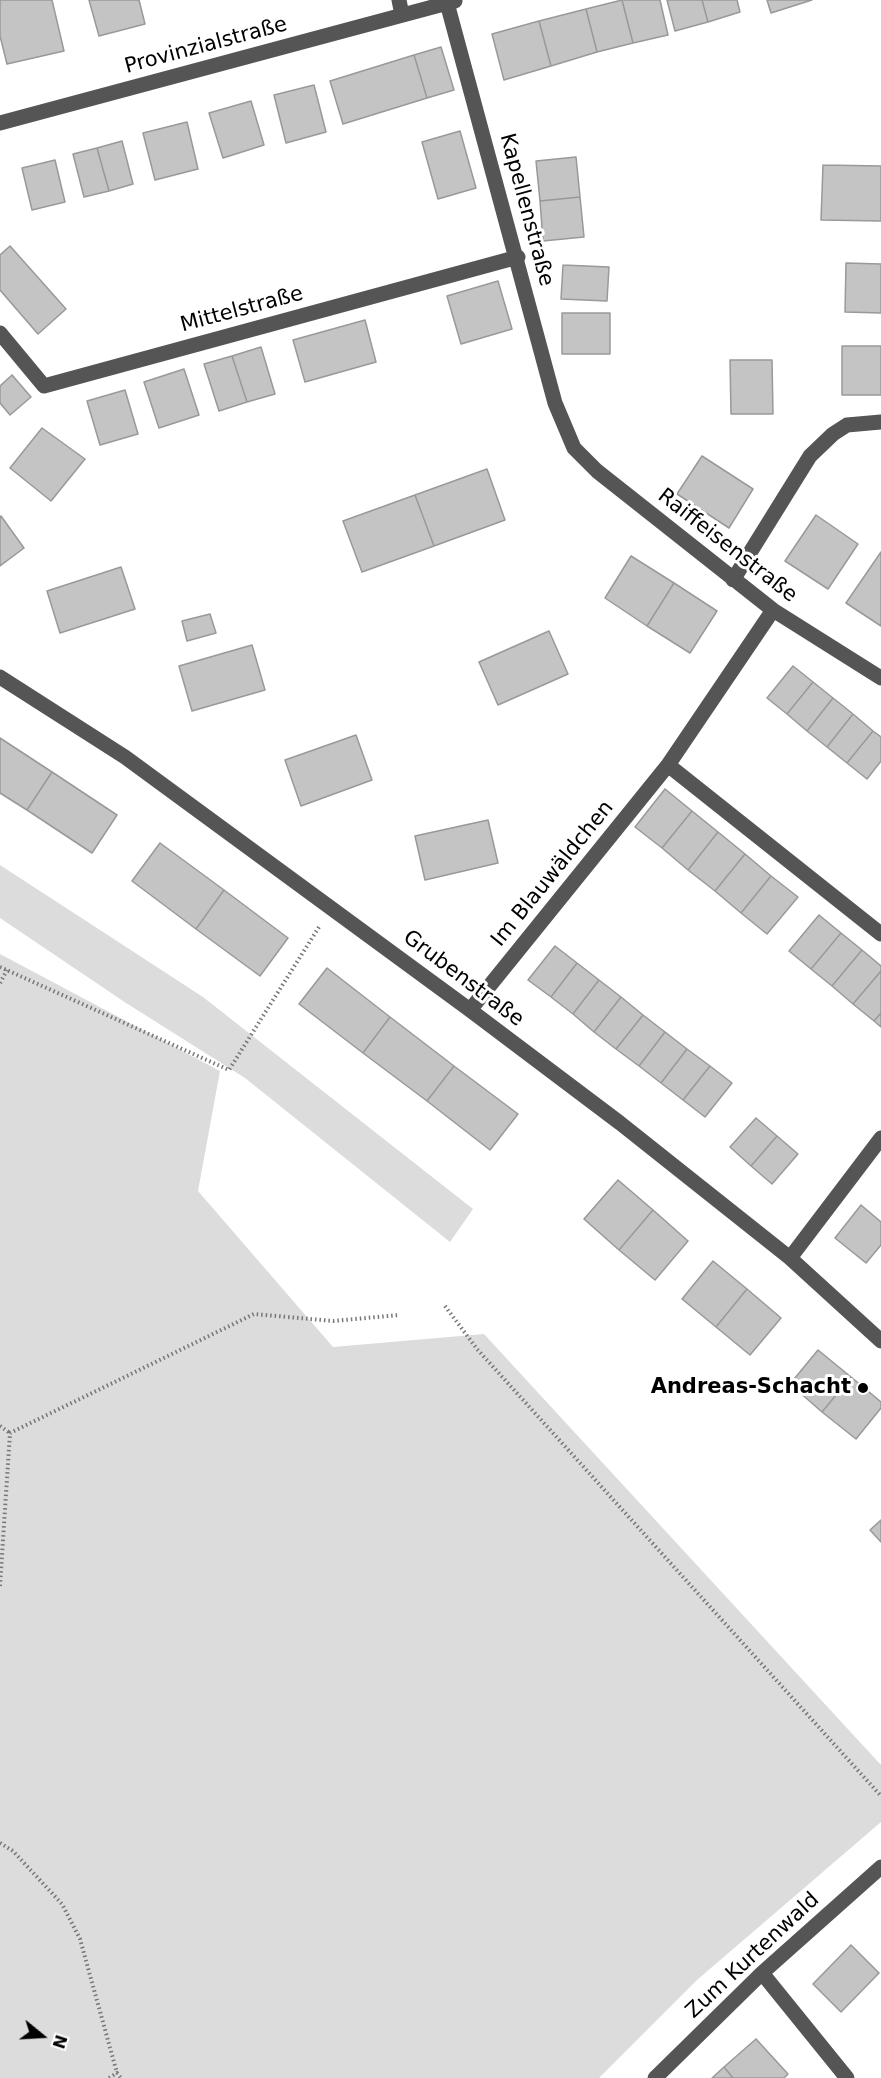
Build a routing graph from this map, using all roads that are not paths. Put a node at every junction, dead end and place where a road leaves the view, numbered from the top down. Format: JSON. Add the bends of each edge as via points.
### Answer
{"nodes":[{"id":1,"x":452,"y":1,"type":"edge"},
{"id":2,"x":400,"y":8,"type":"edge"},
{"id":3,"x":0,"y":123,"type":"edge"},
{"id":4,"x":518,"y":257,"type":"junction"},
{"id":5,"x":0,"y":333,"type":"edge"},
{"id":6,"x":881,"y":422,"type":"edge"},
{"id":7,"x":565,"y":429,"type":"joint"},
{"id":8,"x":733,"y":580,"type":"junction"},
{"id":9,"x":773,"y":610,"type":"junction"},
{"id":10,"x":0,"y":677,"type":"edge"},
{"id":11,"x":881,"y":678,"type":"edge"},
{"id":12,"x":668,"y":765,"type":"junction"},
{"id":13,"x":881,"y":934,"type":"edge"},
{"id":14,"x":470,"y":1010,"type":"junction"},
{"id":15,"x":881,"y":1138,"type":"edge"},
{"id":16,"x":790,"y":1258,"type":"junction"},
{"id":17,"x":881,"y":1341,"type":"edge"},
{"id":18,"x":881,"y":1867,"type":"edge"},
{"id":19,"x":762,"y":1973,"type":"junction"},
{"id":20,"x":655,"y":2078,"type":"edge"},
{"id":21,"x":847,"y":2078,"type":"edge"}],
"edges":[{"from":1,"to":2,"type":"street","name":"Provinzialstraße"},
{"from":1,"to":4,"type":"street","name":"Kapellenstraße"},
{"from":2,"to":3,"type":"street","name":"Provinzialstraße"},
{"from":4,"to":5,"type":"street","name":"Mittelstraße","via":[[44,386]]},
{"from":4,"to":7,"type":"street","name":"Kapellenstraße"},
{"from":6,"to":8,"type":"street","via":[[847,425],[810,456]]},
{"from":7,"to":8,"type":"street","name":"Raiffeisenstraße","via":[[574,448],[597,471]]},
{"from":8,"to":9,"type":"street","name":"Raiffeisenstraße"},
{"from":9,"to":11,"type":"street","name":"Raiffeisenstraße"},
{"from":9,"to":12,"type":"street","name":"Im Blauwäldchen"},
{"from":10,"to":14,"type":"street","name":"Grubenstraße","via":[[125,757]]},
{"from":12,"to":13,"type":"street"},
{"from":12,"to":14,"type":"street","name":"Im Blauwäldchen"},
{"from":14,"to":16,"type":"street","name":"Grubenstraße"},
{"from":15,"to":16,"type":"street"},
{"from":16,"to":17,"type":"street","name":"Grubenstraße"},
{"from":18,"to":19,"type":"street","name":"Zum Kurtenwald"},
{"from":19,"to":20,"type":"street","name":"Zum Kurtenwald"},
{"from":19,"to":21,"type":"street"}]}
